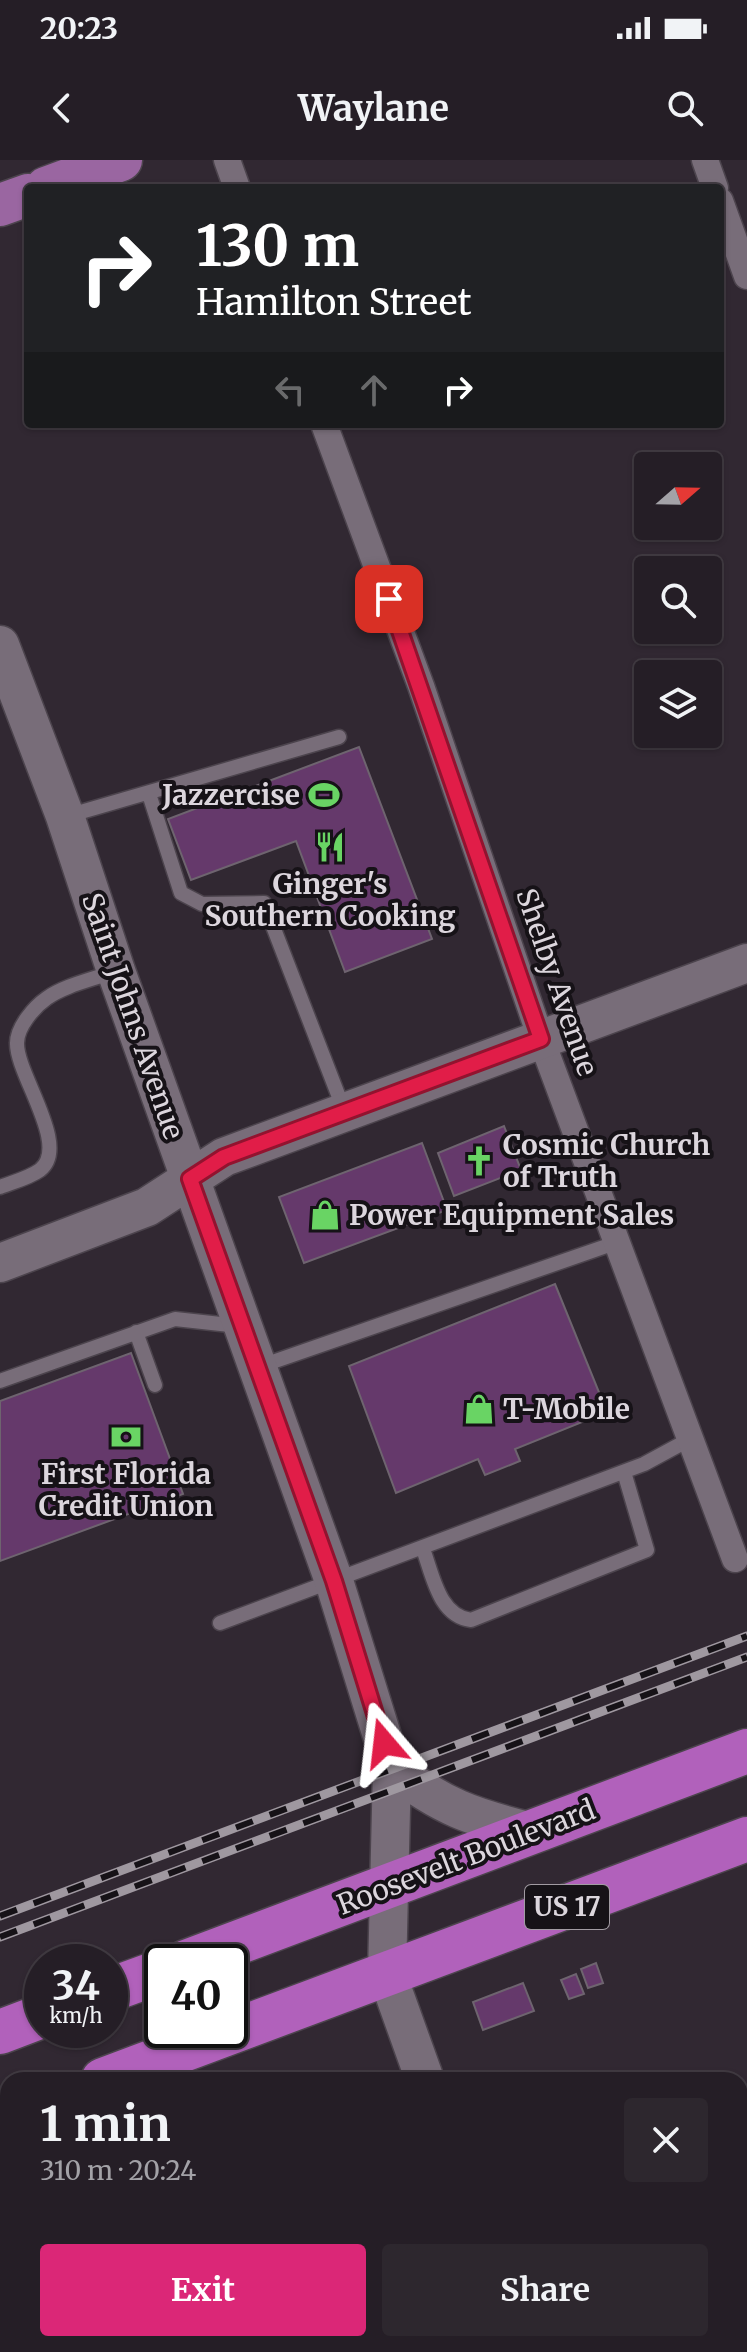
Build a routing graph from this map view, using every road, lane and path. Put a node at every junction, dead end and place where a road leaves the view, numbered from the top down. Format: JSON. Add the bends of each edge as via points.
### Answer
{"nodes":[{"id":1,"x":227,"y":160,"type":"edge"},
{"id":2,"x":705,"y":160,"type":"edge"},
{"id":3,"x":101,"y":163,"type":"edge"},
{"id":4,"x":55,"y":184,"type":"edge"},
{"id":5,"x":236,"y":184,"type":"edge"},
{"id":6,"x":714,"y":184,"type":"edge"},
{"id":7,"x":24,"y":196,"type":"edge"},
{"id":8,"x":0,"y":205,"type":"edge"},
{"id":9,"x":724,"y":212,"type":"edge"},
{"id":10,"x":747,"y":276,"type":"edge"},
{"id":11,"x":325,"y":428,"type":"edge"},
{"id":12,"x":0,"y":645,"type":"edge"},
{"id":13,"x":339,"y":737,"type":"dead end"},
{"id":14,"x":149,"y":794,"type":"junction"},
{"id":15,"x":65,"y":816,"type":"junction"},
{"id":16,"x":747,"y":963,"type":"edge"},
{"id":17,"x":116,"y":971,"type":"junction"},
{"id":18,"x":541,"y":1039,"type":"junction"},
{"id":19,"x":346,"y":1113,"type":"junction"},
{"id":20,"x":190,"y":1179,"type":"junction"},
{"id":21,"x":0,"y":1187,"type":"edge"},
{"id":22,"x":618,"y":1242,"type":"junction"},
{"id":23,"x":0,"y":1263,"type":"edge"},
{"id":24,"x":243,"y":1326,"type":"junction"},
{"id":25,"x":136,"y":1332,"type":"junction"},
{"id":26,"x":257,"y":1367,"type":"junction"},
{"id":27,"x":0,"y":1381,"type":"edge"},
{"id":28,"x":155,"y":1385,"type":"dead end"},
{"id":29,"x":692,"y":1438,"type":"junction"},
{"id":30,"x":624,"y":1472,"type":"junction"},
{"id":31,"x":423,"y":1549,"type":"junction"},
{"id":32,"x":735,"y":1559,"type":"dead end"},
{"id":33,"x":334,"y":1581,"type":"junction"},
{"id":34,"x":220,"y":1623,"type":"dead end"},
{"id":35,"x":747,"y":1751,"type":"edge"},
{"id":36,"x":392,"y":1768,"type":"junction"},
{"id":37,"x":532,"y":1832,"type":"junction"},
{"id":38,"x":747,"y":1839,"type":"edge"},
{"id":39,"x":391,"y":1885,"type":"junction"},
{"id":40,"x":234,"y":1944,"type":"edge"},
{"id":41,"x":387,"y":1974,"type":"junction"},
{"id":42,"x":24,"y":2023,"type":"edge"},
{"id":43,"x":0,"y":2032,"type":"edge"},
{"id":44,"x":132,"y":2072,"type":"edge"},
{"id":45,"x":422,"y":2072,"type":"edge"}],
"edges":[{"from":1,"to":5,"type":"street"},
{"from":2,"to":6,"type":"street"},
{"from":3,"to":4,"type":"main road"},
{"from":7,"to":8,"type":"main road"},
{"from":9,"to":10,"type":"street"},
{"from":11,"to":18,"type":"street","name":"Shelby Avenue","via":[[421,686]]},
{"from":12,"to":15,"type":"street","name":"Saint Johns Avenue"},
{"from":13,"to":14,"type":"lane"},
{"from":14,"to":15,"type":"lane"},
{"from":14,"to":19,"type":"lane","via":[[181,893],[202,904],[264,903]]},
{"from":15,"to":17,"type":"street","name":"Saint Johns Avenue"},
{"from":16,"to":18,"type":"street"},
{"from":17,"to":20,"type":"street","name":"Saint Johns Avenue"},
{"from":17,"to":21,"type":"lane","via":[[48,997],[26,1019],[16,1041],[48,1130],[48,1159],[42,1169]]},
{"from":18,"to":19,"type":"street"},
{"from":18,"to":22,"type":"street","name":"Shelby Avenue"},
{"from":19,"to":20,"type":"street","via":[[224,1157]]},
{"from":20,"to":23,"type":"street","via":[[147,1207]]},
{"from":20,"to":24,"type":"street","name":"Saint Johns Avenue"},
{"from":22,"to":26,"type":"lane"},
{"from":22,"to":29,"type":"street","name":"Shelby Avenue"},
{"from":24,"to":25,"type":"lane","via":[[175,1319]]},
{"from":24,"to":26,"type":"street","name":"Saint Johns Avenue"},
{"from":25,"to":27,"type":"lane"},
{"from":25,"to":28,"type":"lane"},
{"from":26,"to":33,"type":"street","name":"Saint Johns Avenue"},
{"from":29,"to":30,"type":"lane"},
{"from":29,"to":32,"type":"street","name":"Shelby Avenue"},
{"from":30,"to":31,"type":"lane"},
{"from":30,"to":31,"type":"lane","via":[[647,1550],[471,1620],[458,1618],[445,1607]]},
{"from":31,"to":33,"type":"lane"},
{"from":33,"to":34,"type":"lane"},
{"from":33,"to":36,"type":"street","name":"Saint Johns Avenue"},
{"from":35,"to":37,"type":"highway","name":"Roosevelt Boulevard"},
{"from":36,"to":37,"type":"street","via":[[428,1795],[470,1816]]},
{"from":36,"to":39,"type":"street","name":"Saint Johns Avenue"},
{"from":37,"to":39,"type":"highway","name":"Roosevelt Boulevard"},
{"from":38,"to":41,"type":"highway","number":"US 17"},
{"from":39,"to":40,"type":"highway","name":"Roosevelt Boulevard"},
{"from":39,"to":41,"type":"street","name":"Saint Johns Avenue"},
{"from":41,"to":44,"type":"highway","number":"US 17"},
{"from":41,"to":45,"type":"street","name":"Saint Johns Avenue"},
{"from":42,"to":43,"type":"highway"}]}
